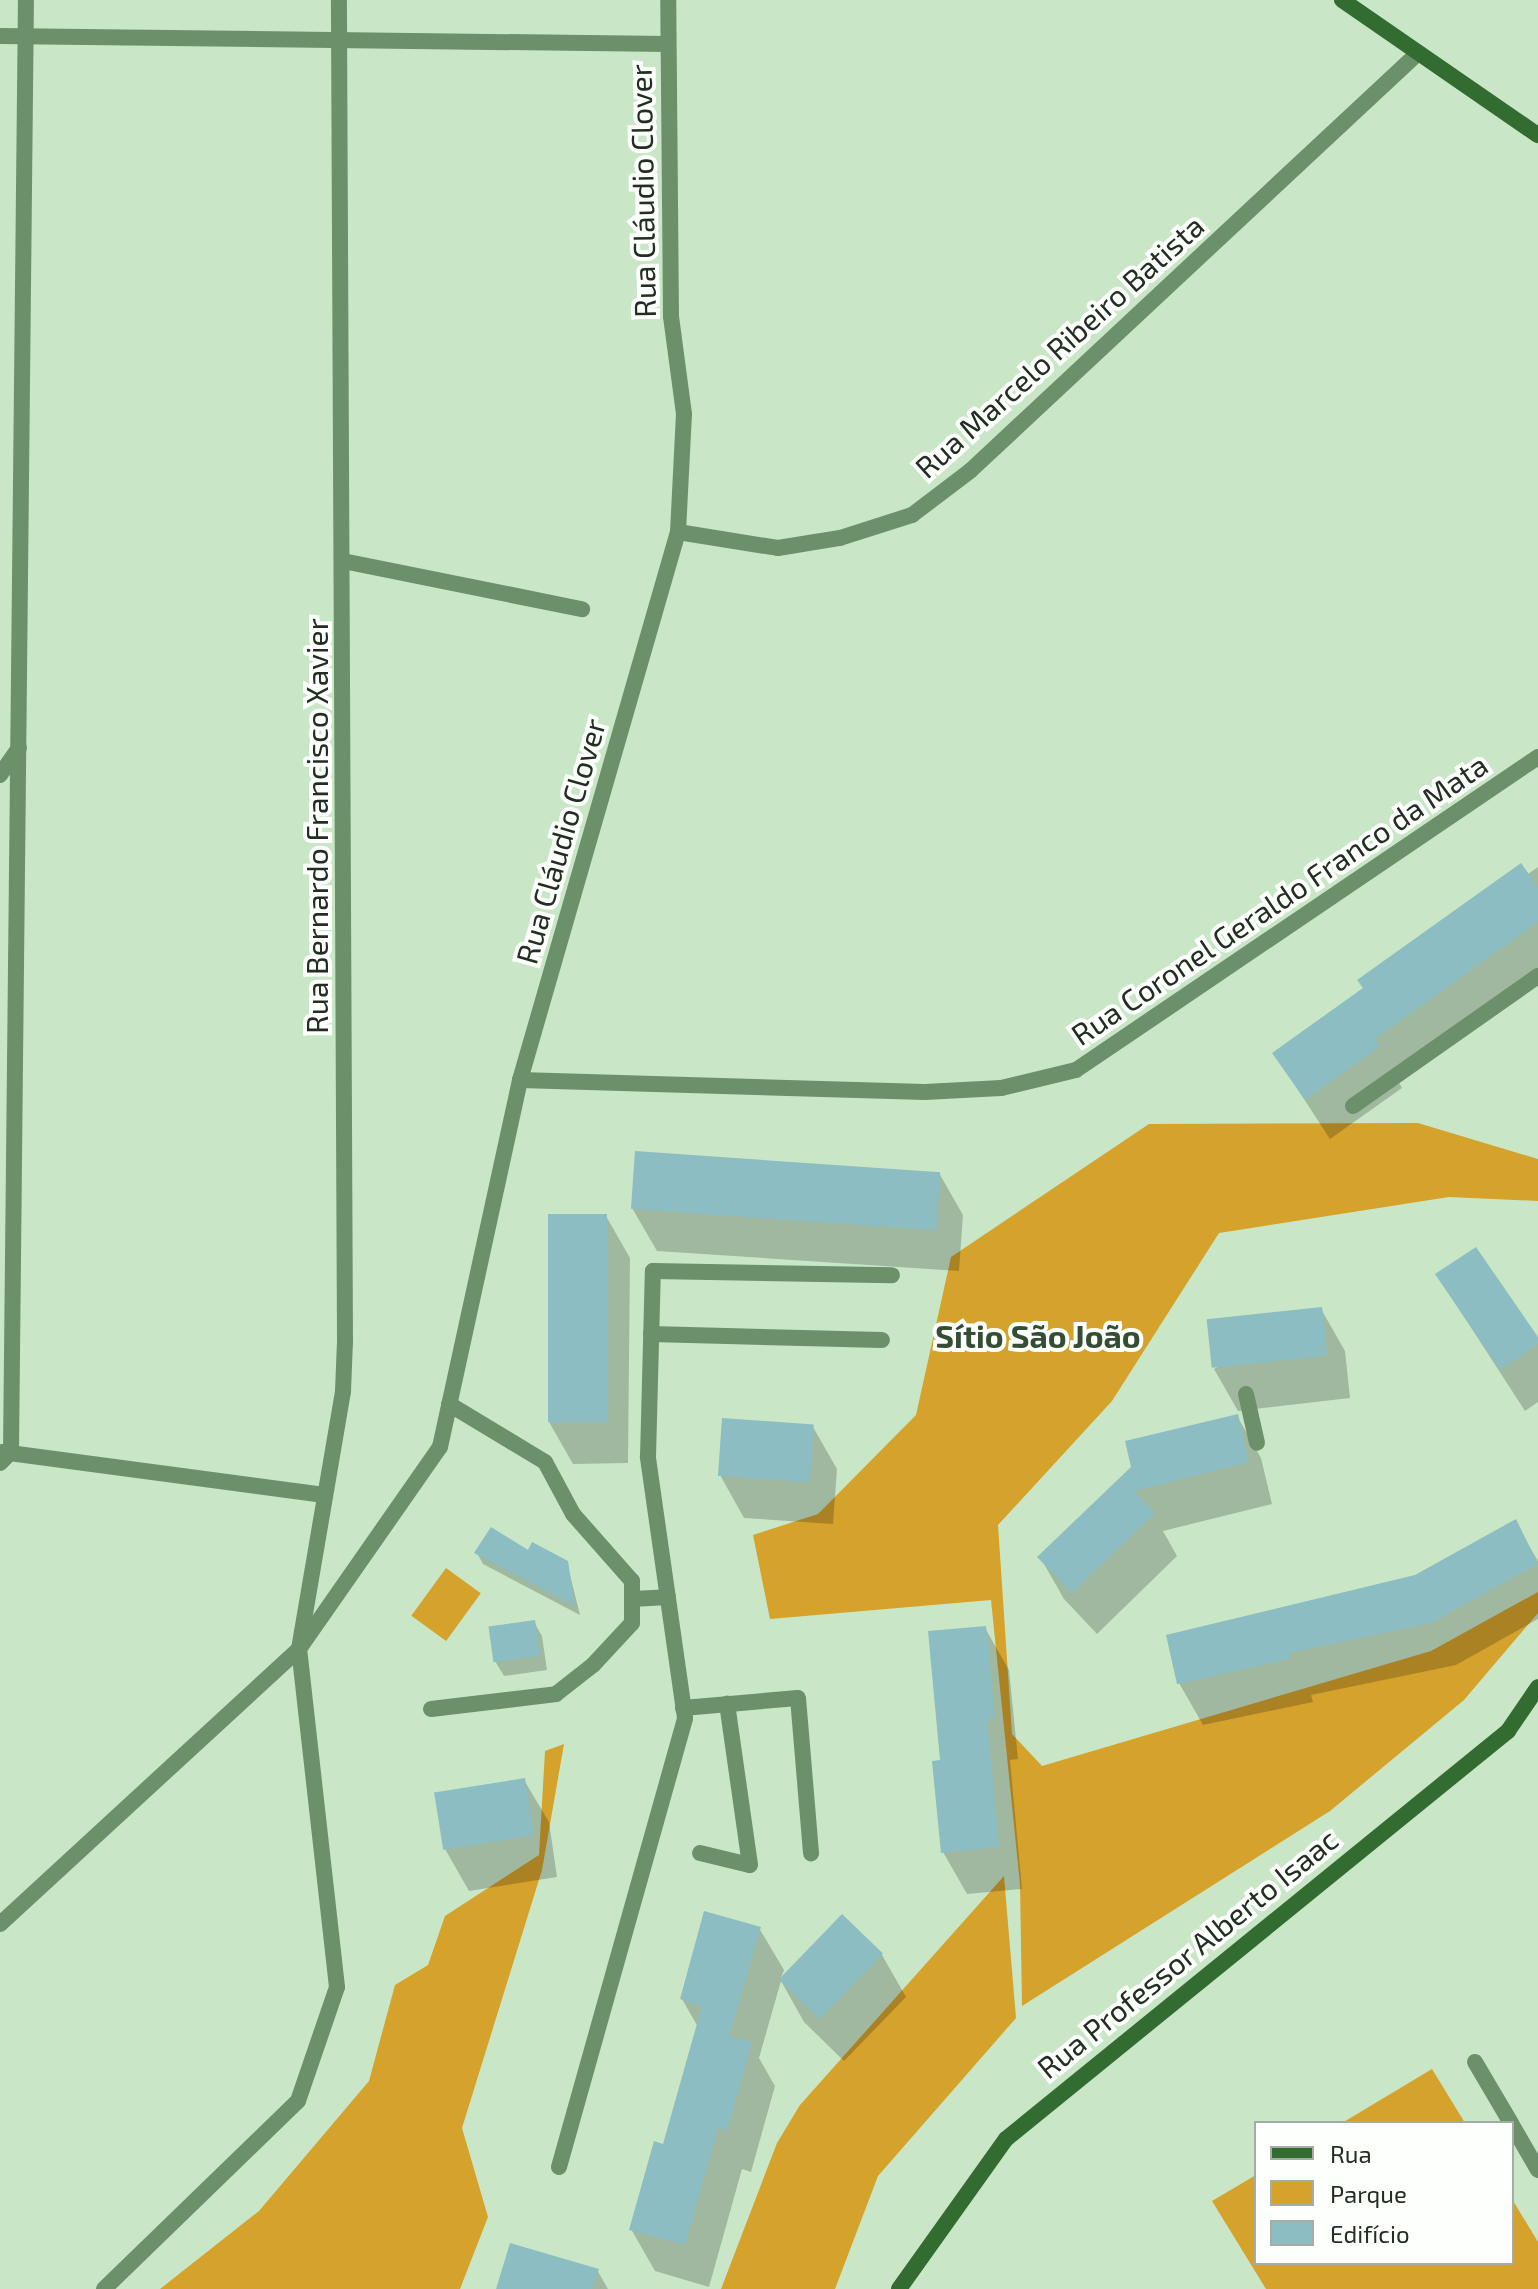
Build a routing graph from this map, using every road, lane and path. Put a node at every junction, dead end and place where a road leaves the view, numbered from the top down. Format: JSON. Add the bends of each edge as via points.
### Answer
{"nodes":[{"id":1,"x":26,"y":0,"type":"edge"},
{"id":2,"x":339,"y":0,"type":"edge"},
{"id":3,"x":668,"y":0,"type":"edge"},
{"id":4,"x":1342,"y":0,"type":"edge"},
{"id":5,"x":0,"y":36,"type":"edge"},
{"id":6,"x":26,"y":36,"type":"junction"},
{"id":7,"x":340,"y":41,"type":"junction"},
{"id":8,"x":667,"y":44,"type":"junction"},
{"id":9,"x":1418,"y":53,"type":"junction"},
{"id":10,"x":1538,"y":135,"type":"edge"},
{"id":11,"x":678,"y":532,"type":"junction"},
{"id":12,"x":343,"y":561,"type":"junction"},
{"id":13,"x":582,"y":609,"type":"dead end"},
{"id":14,"x":19,"y":748,"type":"junction"},
{"id":15,"x":1538,"y":757,"type":"edge"},
{"id":16,"x":0,"y":775,"type":"edge"},
{"id":17,"x":1538,"y":976,"type":"edge"},
{"id":18,"x":520,"y":1080,"type":"junction"},
{"id":19,"x":1353,"y":1106,"type":"dead end"},
{"id":20,"x":892,"y":1275,"type":"dead end"},
{"id":21,"x":651,"y":1334,"type":"junction"},
{"id":22,"x":882,"y":1340,"type":"dead end"},
{"id":23,"x":1246,"y":1394,"type":"dead end"},
{"id":24,"x":449,"y":1404,"type":"junction"},
{"id":25,"x":1257,"y":1443,"type":"dead end"},
{"id":26,"x":4,"y":1456,"type":"edge"},
{"id":27,"x":324,"y":1495,"type":"junction"},
{"id":28,"x":668,"y":1597,"type":"junction"},
{"id":29,"x":632,"y":1599,"type":"junction"},
{"id":30,"x":299,"y":1649,"type":"junction"},
{"id":31,"x":1538,"y":1687,"type":"edge"},
{"id":32,"x":727,"y":1704,"type":"junction"},
{"id":33,"x":683,"y":1708,"type":"junction"},
{"id":34,"x":431,"y":1709,"type":"dead end"},
{"id":35,"x":700,"y":1853,"type":"dead end"},
{"id":36,"x":811,"y":1853,"type":"dead end"},
{"id":37,"x":0,"y":1924,"type":"edge"},
{"id":38,"x":1475,"y":2062,"type":"dead end"},
{"id":39,"x":1509,"y":2121,"type":"edge"},
{"id":40,"x":1514,"y":2129,"type":"edge"},
{"id":41,"x":559,"y":2167,"type":"dead end"},
{"id":42,"x":1538,"y":2170,"type":"edge"},
{"id":43,"x":104,"y":2289,"type":"edge"},
{"id":44,"x":899,"y":2289,"type":"edge"}],
"edges":[{"from":1,"to":6,"type":"street"},
{"from":2,"to":7,"type":"street","name":"Rua Bernardo Francisco Xavier"},
{"from":3,"to":8,"type":"street","name":"Rua Cláudio Clover"},
{"from":4,"to":9,"type":"main road"},
{"from":5,"to":6,"type":"street"},
{"from":6,"to":7,"type":"street"},
{"from":6,"to":14,"type":"street"},
{"from":7,"to":8,"type":"street"},
{"from":7,"to":12,"type":"street","name":"Rua Bernardo Francisco Xavier"},
{"from":8,"to":11,"type":"street","name":"Rua Cláudio Clover","via":[[671,316],[684,414]]},
{"from":9,"to":10,"type":"main road"},
{"from":9,"to":11,"type":"street","name":"Rua Marcelo Ribeiro Batista","via":[[970,471],[912,515],[840,538],[778,548]]},
{"from":11,"to":18,"type":"street","name":"Rua Cláudio Clover"},
{"from":12,"to":13,"type":"street"},
{"from":12,"to":27,"type":"street","name":"Rua Bernardo Francisco Xavier","via":[[345,1342],[343,1391]]},
{"from":14,"to":16,"type":"street"},
{"from":14,"to":26,"type":"street"},
{"from":15,"to":18,"type":"street","name":"Rua Coronel Geraldo Franco da Mata","via":[[1076,1070],[1001,1088],[925,1092]]},
{"from":17,"to":19,"type":"street"},
{"from":18,"to":24,"type":"street","name":"Rua Cláudio Clover"},
{"from":20,"to":21,"type":"street","via":[[653,1271]]},
{"from":21,"to":22,"type":"street"},
{"from":21,"to":28,"type":"street","via":[[648,1457]]},
{"from":23,"to":25,"type":"street"},
{"from":24,"to":29,"type":"street","via":[[545,1462],[573,1514],[632,1581]]},
{"from":24,"to":30,"type":"street","name":"Rua Cláudio Clover","via":[[440,1447]]},
{"from":26,"to":27,"type":"street"},
{"from":27,"to":30,"type":"street","name":"Rua Bernardo Francisco Xavier"},
{"from":28,"to":29,"type":"street"},
{"from":28,"to":33,"type":"street"},
{"from":29,"to":34,"type":"street","via":[[632,1623],[593,1665],[556,1694]]},
{"from":30,"to":37,"type":"street","name":"Rua Cláudio Clover"},
{"from":30,"to":43,"type":"street","name":"Rua Bernardo Francisco Xavier","via":[[337,1987],[298,2101]]},
{"from":31,"to":44,"type":"main road","name":"Rua Professor Alberto Isaac","via":[[1508,1731],[1194,1980],[1006,2139]]},
{"from":32,"to":33,"type":"street"},
{"from":32,"to":35,"type":"street","via":[[750,1865]]},
{"from":32,"to":36,"type":"street","via":[[798,1698]]},
{"from":33,"to":41,"type":"street","via":[[685,1718]]},
{"from":38,"to":39,"type":"street"},
{"from":40,"to":42,"type":"street"}]}
